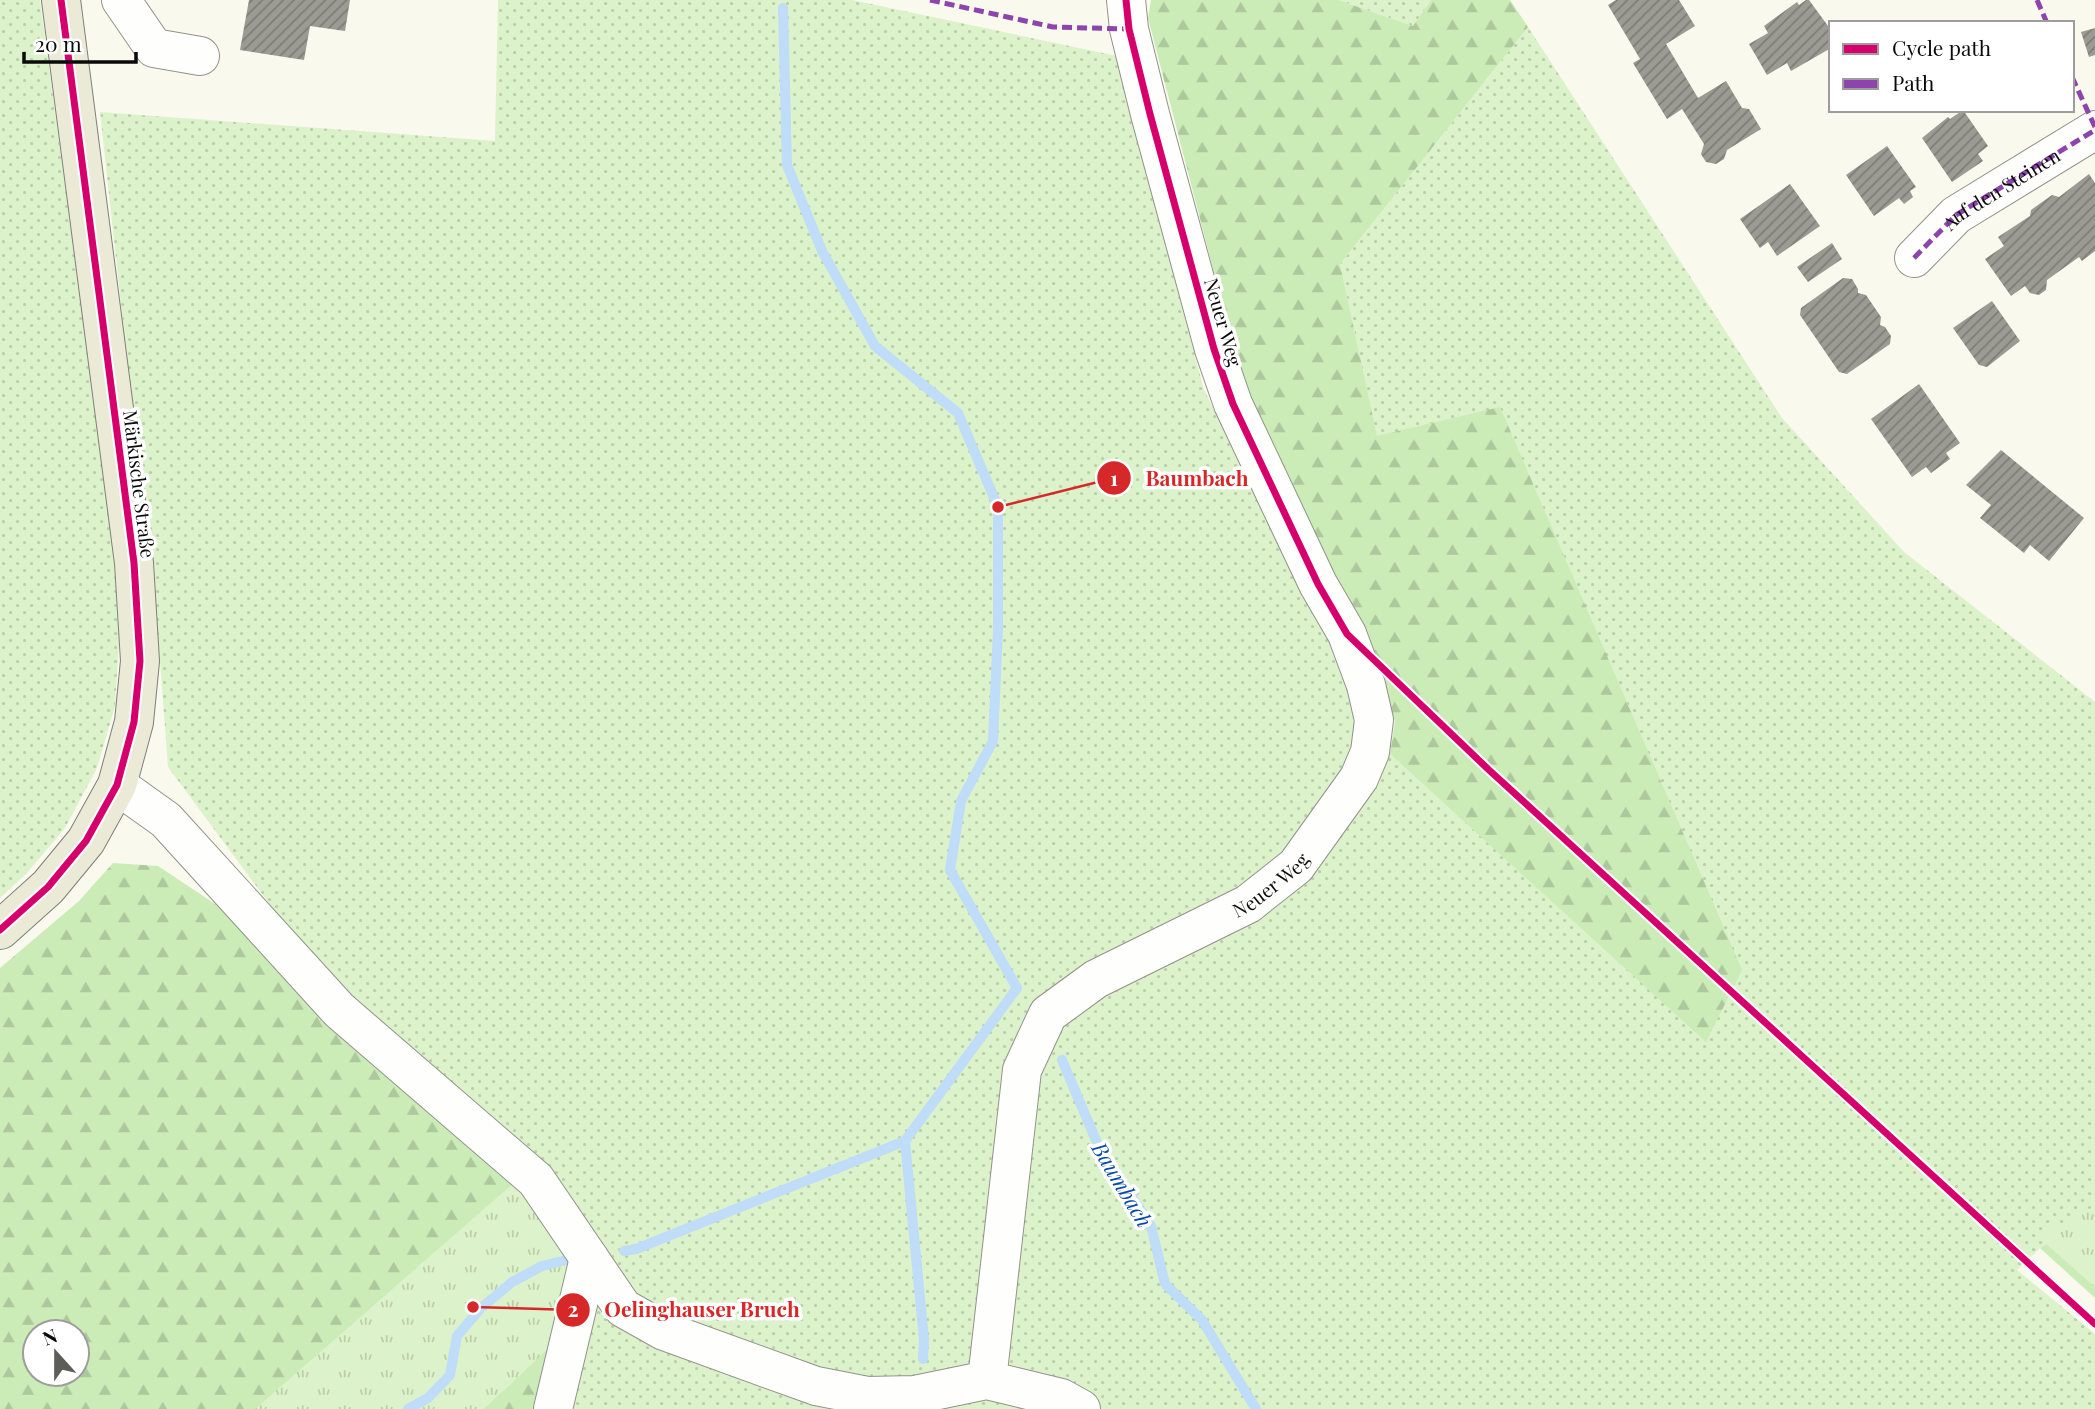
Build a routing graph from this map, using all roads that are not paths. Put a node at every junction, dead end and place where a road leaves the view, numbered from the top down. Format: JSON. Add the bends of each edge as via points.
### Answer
{"nodes":[{"id":1,"x":61,"y":0,"type":"edge"},
{"id":2,"x":121,"y":0,"type":"edge"},
{"id":3,"x":1126,"y":0,"type":"edge"},
{"id":4,"x":200,"y":57,"type":"dead end"},
{"id":5,"x":2095,"y":130,"type":"edge"},
{"id":6,"x":1914,"y":257,"type":"dead end"},
{"id":7,"x":117,"y":785,"type":"junction"},
{"id":8,"x":0,"y":930,"type":"edge"},
{"id":9,"x":589,"y":1258,"type":"junction"},
{"id":10,"x":987,"y":1380,"type":"junction"},
{"id":11,"x":553,"y":1409,"type":"edge"},
{"id":12,"x":1082,"y":1409,"type":"edge"}],
"edges":[{"from":1,"to":7,"type":"main road","name":"Märkische Straße","via":[[134,564],[139,661],[134,722]]},
{"from":2,"to":4,"type":"street","via":[[154,48]]},
{"from":3,"to":10,"type":"street","name":"Neuer Weg","via":[[1150,114],[1221,371],[1318,583],[1347,634],[1374,720],[1370,752],[1359,778],[1296,866],[1248,904],[1096,979],[1048,1014],[1022,1070]]},
{"from":5,"to":6,"type":"street","name":"Auf den Steinen","via":[[1956,215]]},
{"from":7,"to":8,"type":"main road","name":"Märkische Straße","via":[[86,841],[48,887]]},
{"from":7,"to":9,"type":"street","via":[[166,820],[340,1010],[536,1180]]},
{"from":9,"to":10,"type":"street","via":[[623,1308],[633,1314],[664,1331],[816,1386],[867,1396],[914,1395]]},
{"from":9,"to":11,"type":"street"},
{"from":10,"to":12,"type":"street","via":[[1061,1398]]}]}
